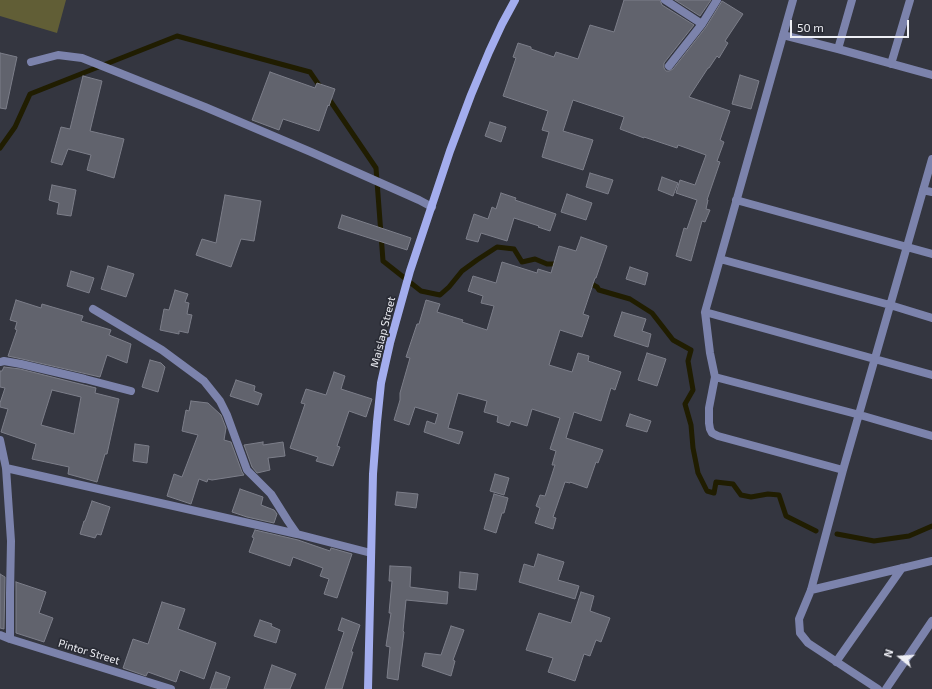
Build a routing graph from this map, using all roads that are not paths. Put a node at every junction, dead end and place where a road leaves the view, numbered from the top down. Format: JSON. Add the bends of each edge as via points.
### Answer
{"nodes":[{"id":1,"x":515,"y":0,"type":"edge"},
{"id":2,"x":665,"y":0,"type":"edge"},
{"id":3,"x":717,"y":0,"type":"edge"},
{"id":4,"x":793,"y":0,"type":"edge"},
{"id":5,"x":852,"y":0,"type":"edge"},
{"id":6,"x":910,"y":0,"type":"edge"},
{"id":7,"x":702,"y":24,"type":"junction"},
{"id":8,"x":783,"y":35,"type":"junction"},
{"id":9,"x":838,"y":49,"type":"junction"},
{"id":10,"x":31,"y":62,"type":"dead end"},
{"id":11,"x":891,"y":64,"type":"junction"},
{"id":12,"x":669,"y":66,"type":"dead end"},
{"id":13,"x":932,"y":75,"type":"edge"},
{"id":14,"x":932,"y":159,"type":"edge"},
{"id":15,"x":923,"y":190,"type":"junction"},
{"id":16,"x":932,"y":192,"type":"edge"},
{"id":17,"x":736,"y":200,"type":"junction"},
{"id":18,"x":432,"y":207,"type":"junction"},
{"id":19,"x":907,"y":247,"type":"junction"},
{"id":20,"x":932,"y":254,"type":"edge"},
{"id":21,"x":720,"y":260,"type":"junction"},
{"id":22,"x":890,"y":305,"type":"junction"},
{"id":23,"x":92,"y":309,"type":"dead end"},
{"id":24,"x":704,"y":312,"type":"junction"},
{"id":25,"x":932,"y":318,"type":"edge"},
{"id":26,"x":875,"y":359,"type":"junction"},
{"id":27,"x":0,"y":362,"type":"edge"},
{"id":28,"x":932,"y":375,"type":"edge"},
{"id":29,"x":715,"y":377,"type":"junction"},
{"id":30,"x":130,"y":391,"type":"dead end"},
{"id":31,"x":860,"y":415,"type":"junction"},
{"id":32,"x":932,"y":436,"type":"edge"},
{"id":33,"x":0,"y":440,"type":"edge"},
{"id":34,"x":6,"y":468,"type":"junction"},
{"id":35,"x":843,"y":470,"type":"junction"},
{"id":36,"x":297,"y":534,"type":"junction"},
{"id":37,"x":371,"y":553,"type":"junction"},
{"id":38,"x":932,"y":560,"type":"edge"},
{"id":39,"x":902,"y":568,"type":"junction"},
{"id":40,"x":811,"y":590,"type":"junction"},
{"id":41,"x":932,"y":621,"type":"edge"},
{"id":42,"x":0,"y":635,"type":"edge"},
{"id":43,"x":10,"y":640,"type":"junction"},
{"id":44,"x":836,"y":662,"type":"junction"},
{"id":45,"x":171,"y":689,"type":"edge"},
{"id":46,"x":368,"y":689,"type":"edge"},
{"id":47,"x":878,"y":689,"type":"edge"},
{"id":48,"x":886,"y":689,"type":"edge"}],
"edges":[{"from":1,"to":18,"type":"main road","name":"Maislap Street","via":[[471,95]]},
{"from":2,"to":7,"type":"street"},
{"from":3,"to":7,"type":"street"},
{"from":4,"to":8,"type":"street"},
{"from":5,"to":9,"type":"street"},
{"from":6,"to":11,"type":"street"},
{"from":7,"to":12,"type":"street"},
{"from":8,"to":9,"type":"street"},
{"from":8,"to":17,"type":"street"},
{"from":9,"to":11,"type":"street"},
{"from":10,"to":18,"type":"street","via":[[58,55],[82,58],[311,152]]},
{"from":11,"to":13,"type":"street"},
{"from":14,"to":15,"type":"street"},
{"from":15,"to":16,"type":"street"},
{"from":15,"to":19,"type":"street"},
{"from":17,"to":19,"type":"street"},
{"from":17,"to":21,"type":"street"},
{"from":18,"to":37,"type":"main road","name":"Maislap Street","via":[[410,271],[381,383],[373,474]]},
{"from":19,"to":20,"type":"street"},
{"from":19,"to":22,"type":"street"},
{"from":21,"to":22,"type":"street"},
{"from":21,"to":24,"type":"street"},
{"from":22,"to":25,"type":"street"},
{"from":22,"to":26,"type":"street"},
{"from":23,"to":36,"type":"street","via":[[162,350],[204,381],[227,414],[247,470],[271,494]]},
{"from":24,"to":26,"type":"street"},
{"from":24,"to":29,"type":"street"},
{"from":26,"to":28,"type":"street"},
{"from":26,"to":31,"type":"street"},
{"from":27,"to":30,"type":"street","via":[[21,364]]},
{"from":29,"to":31,"type":"street"},
{"from":29,"to":35,"type":"street","via":[[709,408],[712,433]]},
{"from":31,"to":32,"type":"street"},
{"from":31,"to":35,"type":"street"},
{"from":33,"to":34,"type":"street"},
{"from":34,"to":36,"type":"street"},
{"from":34,"to":43,"type":"street","via":[[11,541]]},
{"from":35,"to":40,"type":"street"},
{"from":36,"to":37,"type":"street"},
{"from":37,"to":46,"type":"main road","name":"Maislap Street"},
{"from":38,"to":39,"type":"street"},
{"from":39,"to":40,"type":"street"},
{"from":39,"to":44,"type":"street"},
{"from":40,"to":44,"type":"street","via":[[799,619],[800,633],[808,643]]},
{"from":41,"to":48,"type":"street"},
{"from":42,"to":43,"type":"street","name":"Pintor Street"},
{"from":43,"to":45,"type":"street","name":"Pintor Street"},
{"from":44,"to":47,"type":"street"}]}
